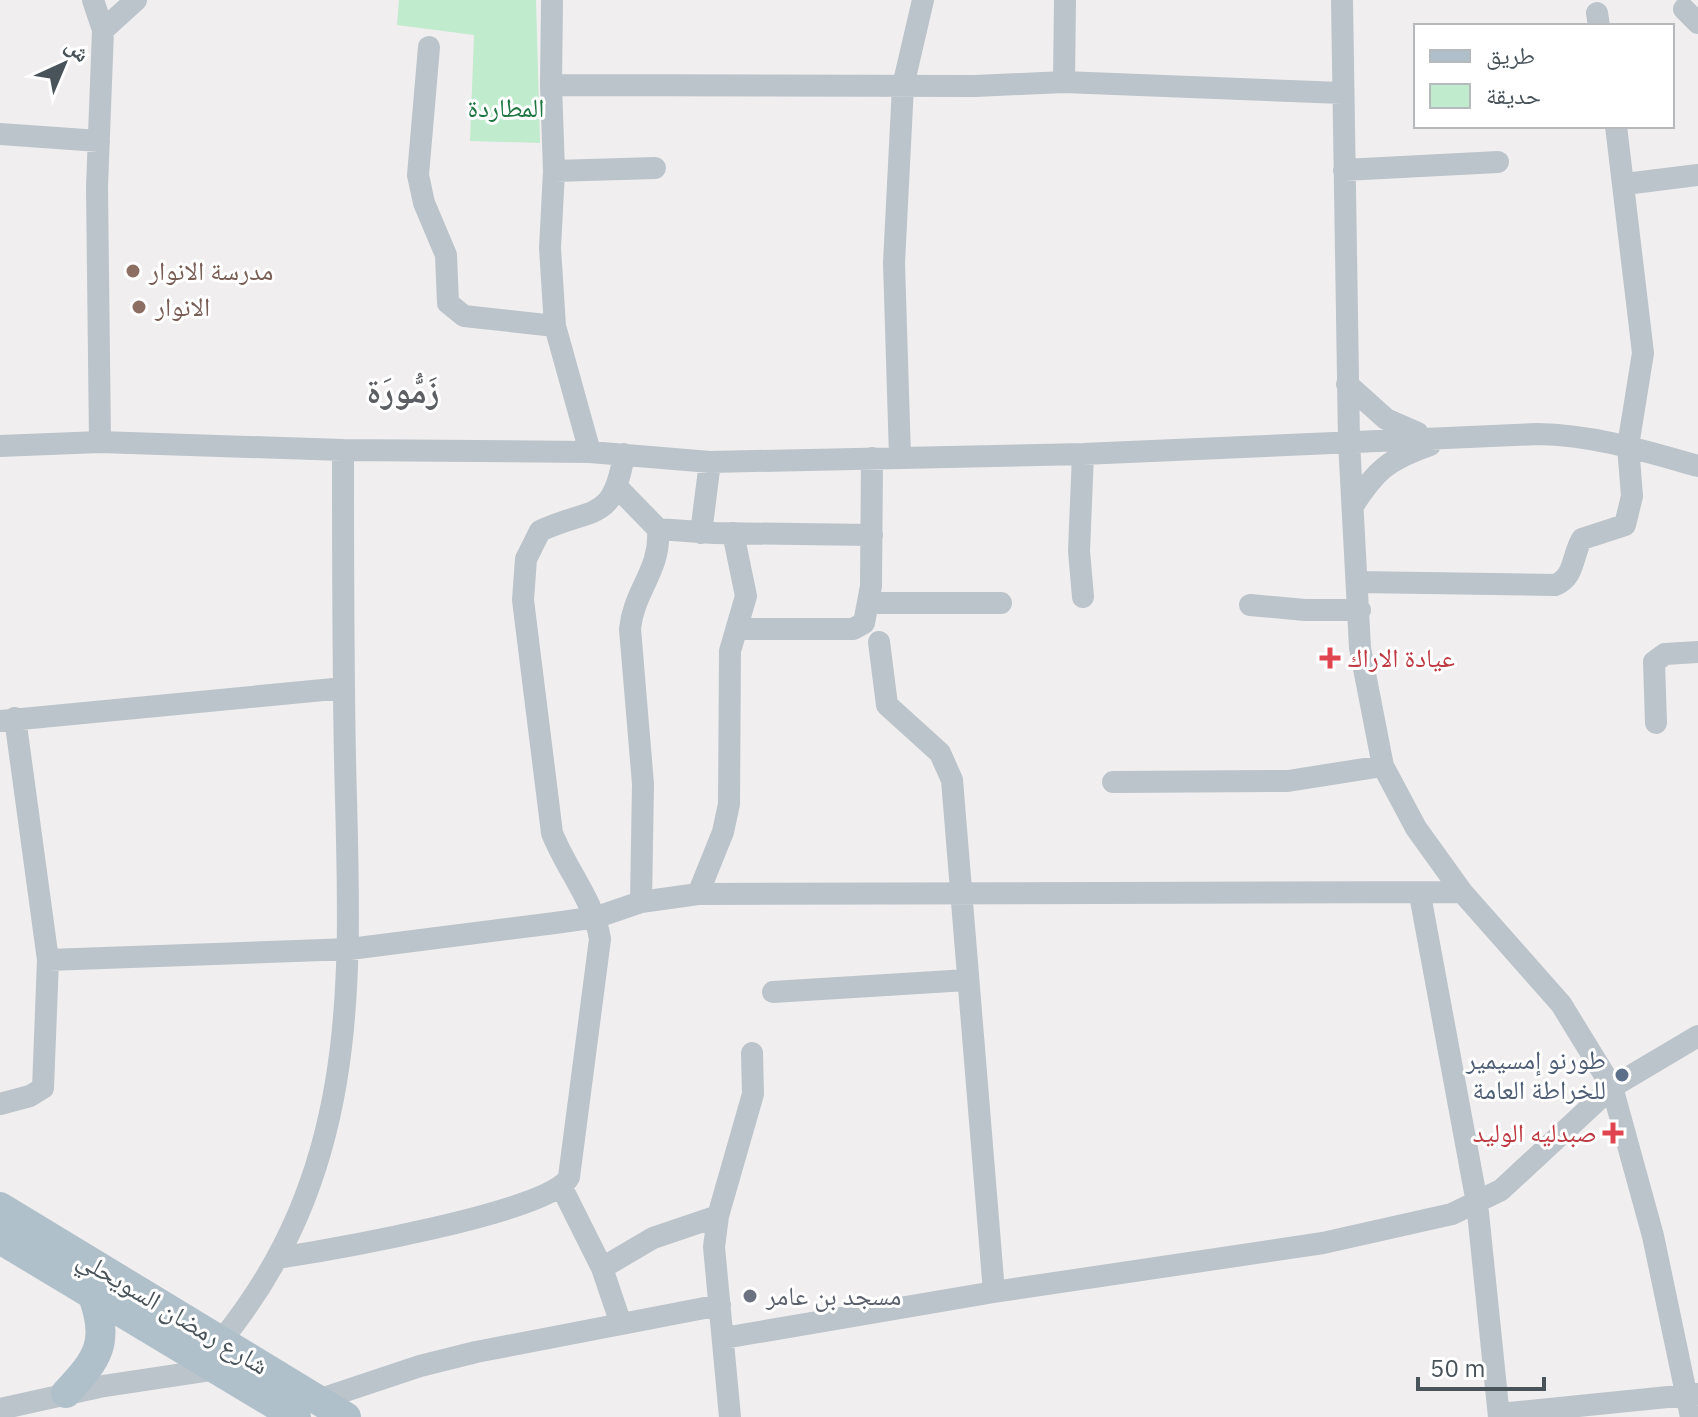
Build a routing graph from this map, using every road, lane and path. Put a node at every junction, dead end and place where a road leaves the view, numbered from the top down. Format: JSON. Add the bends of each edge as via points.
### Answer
{"nodes":[{"id":1,"x":93,"y":0,"type":"edge"},
{"id":2,"x":136,"y":0,"type":"edge"},
{"id":3,"x":552,"y":0,"type":"edge"},
{"id":4,"x":923,"y":0,"type":"edge"},
{"id":5,"x":1065,"y":0,"type":"edge"},
{"id":6,"x":1342,"y":0,"type":"edge"},
{"id":7,"x":103,"y":30,"type":"junction"},
{"id":8,"x":429,"y":47,"type":"dead end"},
{"id":9,"x":1064,"y":82,"type":"junction"},
{"id":10,"x":551,"y":85,"type":"junction"},
{"id":11,"x":903,"y":86,"type":"junction"},
{"id":12,"x":1342,"y":93,"type":"junction"},
{"id":13,"x":1616,"y":128,"type":"edge"},
{"id":14,"x":0,"y":134,"type":"edge"},
{"id":15,"x":99,"y":141,"type":"junction"},
{"id":16,"x":1498,"y":162,"type":"dead end"},
{"id":17,"x":655,"y":168,"type":"dead end"},
{"id":18,"x":1344,"y":170,"type":"junction"},
{"id":19,"x":554,"y":171,"type":"junction"},
{"id":20,"x":1698,"y":175,"type":"edge"},
{"id":21,"x":1625,"y":184,"type":"junction"},
{"id":22,"x":555,"y":326,"type":"junction"},
{"id":23,"x":1347,"y":384,"type":"junction"},
{"id":24,"x":1444,"y":437,"type":"junction"},
{"id":25,"x":1349,"y":441,"type":"junction"},
{"id":26,"x":100,"y":442,"type":"junction"},
{"id":27,"x":0,"y":446,"type":"edge"},
{"id":28,"x":1628,"y":446,"type":"junction"},
{"id":29,"x":343,"y":450,"type":"junction"},
{"id":30,"x":590,"y":452,"type":"junction"},
{"id":31,"x":624,"y":454,"type":"junction"},
{"id":32,"x":1083,"y":454,"type":"junction"},
{"id":33,"x":900,"y":457,"type":"junction"},
{"id":34,"x":872,"y":458,"type":"junction"},
{"id":35,"x":710,"y":462,"type":"junction"},
{"id":36,"x":1698,"y":466,"type":"edge"},
{"id":37,"x":618,"y":488,"type":"junction"},
{"id":38,"x":1353,"y":506,"type":"junction"},
{"id":39,"x":658,"y":529,"type":"junction"},
{"id":40,"x":701,"y":533,"type":"junction"},
{"id":41,"x":733,"y":533,"type":"junction"},
{"id":42,"x":872,"y":535,"type":"junction"},
{"id":43,"x":1358,"y":582,"type":"junction"},
{"id":44,"x":1083,"y":597,"type":"dead end"},
{"id":45,"x":869,"y":603,"type":"junction"},
{"id":46,"x":1001,"y":603,"type":"dead end"},
{"id":47,"x":1250,"y":605,"type":"dead end"},
{"id":48,"x":1360,"y":610,"type":"junction"},
{"id":49,"x":737,"y":629,"type":"junction"},
{"id":50,"x":879,"y":642,"type":"dead end"},
{"id":51,"x":1698,"y":652,"type":"edge"},
{"id":52,"x":344,"y":688,"type":"junction"},
{"id":53,"x":8,"y":719,"type":"edge"},
{"id":54,"x":1656,"y":723,"type":"dead end"},
{"id":55,"x":1383,"y":766,"type":"junction"},
{"id":56,"x":1113,"y":782,"type":"dead end"},
{"id":57,"x":1462,"y":892,"type":"junction"},
{"id":58,"x":698,"y":894,"type":"junction"},
{"id":59,"x":1420,"y":895,"type":"junction"},
{"id":60,"x":959,"y":896,"type":"junction"},
{"id":61,"x":641,"y":902,"type":"junction"},
{"id":62,"x":597,"y":917,"type":"junction"},
{"id":63,"x":350,"y":949,"type":"junction"},
{"id":64,"x":48,"y":960,"type":"junction"},
{"id":65,"x":967,"y":980,"type":"junction"},
{"id":66,"x":773,"y":992,"type":"dead end"},
{"id":67,"x":1697,"y":1038,"type":"edge"},
{"id":68,"x":752,"y":1053,"type":"dead end"},
{"id":69,"x":1612,"y":1087,"type":"junction"},
{"id":70,"x":0,"y":1104,"type":"edge"},
{"id":71,"x":562,"y":1188,"type":"junction"},
{"id":72,"x":1477,"y":1203,"type":"junction"},
{"id":73,"x":0,"y":1207,"type":"edge"},
{"id":74,"x":718,"y":1216,"type":"junction"},
{"id":75,"x":0,"y":1239,"type":"edge"},
{"id":76,"x":278,"y":1258,"type":"junction"},
{"id":77,"x":602,"y":1268,"type":"junction"},
{"id":78,"x":994,"y":1292,"type":"junction"},
{"id":79,"x":93,"y":1296,"type":"junction"},
{"id":80,"x":720,"y":1305,"type":"junction"},
{"id":81,"x":621,"y":1324,"type":"junction"},
{"id":82,"x":724,"y":1338,"type":"junction"},
{"id":83,"x":219,"y":1355,"type":"junction"},
{"id":84,"x":53,"y":1403,"type":"edge"},
{"id":85,"x":1692,"y":1403,"type":"edge"},
{"id":86,"x":0,"y":1409,"type":"edge"},
{"id":87,"x":307,"y":1409,"type":"edge"},
{"id":88,"x":1499,"y":1416,"type":"edge"},
{"id":89,"x":346,"y":1417,"type":"edge"},
{"id":90,"x":730,"y":1417,"type":"edge"}],
"edges":[{"from":1,"to":7,"type":"street"},
{"from":2,"to":7,"type":"street"},
{"from":3,"to":10,"type":"street"},
{"from":4,"to":11,"type":"street"},
{"from":5,"to":9,"type":"street"},
{"from":6,"to":12,"type":"street"},
{"from":7,"to":15,"type":"street"},
{"from":8,"to":22,"type":"street","via":[[418,175],[446,255],[448,303],[464,316]]},
{"from":9,"to":11,"type":"street"},
{"from":9,"to":12,"type":"street"},
{"from":10,"to":11,"type":"street"},
{"from":10,"to":19,"type":"street"},
{"from":11,"to":33,"type":"street","via":[[894,263]]},
{"from":12,"to":18,"type":"street"},
{"from":13,"to":21,"type":"street"},
{"from":14,"to":15,"type":"street"},
{"from":15,"to":26,"type":"street"},
{"from":16,"to":18,"type":"street"},
{"from":17,"to":19,"type":"street"},
{"from":18,"to":23,"type":"street"},
{"from":19,"to":22,"type":"street","via":[[550,248]]},
{"from":20,"to":21,"type":"street"},
{"from":21,"to":28,"type":"street","via":[[1643,353]]},
{"from":22,"to":30,"type":"street"},
{"from":23,"to":24,"type":"street","via":[[1403,429]]},
{"from":23,"to":25,"type":"street"},
{"from":24,"to":25,"type":"street"},
{"from":24,"to":28,"type":"street","via":[[1572,435]]},
{"from":24,"to":38,"type":"street","via":[[1387,463]]},
{"from":25,"to":32,"type":"street"},
{"from":25,"to":38,"type":"street"},
{"from":26,"to":27,"type":"street"},
{"from":26,"to":29,"type":"street"},
{"from":28,"to":36,"type":"street"},
{"from":28,"to":43,"type":"street","via":[[1632,496],[1625,525],[1582,539],[1564,582],[1503,587]]},
{"from":29,"to":30,"type":"street"},
{"from":29,"to":52,"type":"street"},
{"from":30,"to":31,"type":"street"},
{"from":31,"to":35,"type":"street"},
{"from":31,"to":37,"type":"street"},
{"from":32,"to":33,"type":"street"},
{"from":32,"to":44,"type":"street"},
{"from":33,"to":34,"type":"street"},
{"from":34,"to":35,"type":"street"},
{"from":34,"to":42,"type":"street"},
{"from":35,"to":40,"type":"street"},
{"from":37,"to":39,"type":"street"},
{"from":37,"to":62,"type":"street","via":[[599,511],[540,531],[526,559],[523,600],[552,833]]},
{"from":38,"to":43,"type":"street"},
{"from":39,"to":40,"type":"street"},
{"from":39,"to":61,"type":"street","via":[[660,552],[632,606],[630,629],[643,784]]},
{"from":40,"to":41,"type":"street"},
{"from":41,"to":42,"type":"street"},
{"from":41,"to":49,"type":"street","via":[[746,596]]},
{"from":42,"to":45,"type":"street"},
{"from":43,"to":48,"type":"street"},
{"from":45,"to":46,"type":"street"},
{"from":45,"to":49,"type":"street","via":[[864,623],[853,629]]},
{"from":47,"to":48,"type":"street"},
{"from":48,"to":55,"type":"street","via":[[1366,688]]},
{"from":49,"to":58,"type":"street","via":[[729,672],[729,804]]},
{"from":50,"to":60,"type":"street","via":[[887,705],[940,753],[952,780]]},
{"from":51,"to":54,"type":"street","via":[[1665,654],[1654,662]]},
{"from":52,"to":53,"type":"street"},
{"from":52,"to":63,"type":"street"},
{"from":53,"to":64,"type":"street"},
{"from":55,"to":56,"type":"street","via":[[1288,781]]},
{"from":55,"to":57,"type":"street","via":[[1416,828]]},
{"from":57,"to":59,"type":"street"},
{"from":57,"to":69,"type":"street","via":[[1561,1004]]},
{"from":58,"to":60,"type":"street"},
{"from":58,"to":61,"type":"street"},
{"from":59,"to":60,"type":"street"},
{"from":59,"to":72,"type":"street"},
{"from":60,"to":65,"type":"street"},
{"from":61,"to":62,"type":"street"},
{"from":62,"to":63,"type":"street"},
{"from":62,"to":71,"type":"street","via":[[600,951],[569,1177]]},
{"from":63,"to":64,"type":"street"},
{"from":63,"to":76,"type":"street","via":[[346,1018],[330,1117]]},
{"from":64,"to":70,"type":"street","via":[[45,1083],[37,1093]]},
{"from":65,"to":66,"type":"street"},
{"from":65,"to":78,"type":"street"},
{"from":67,"to":69,"type":"street"},
{"from":68,"to":74,"type":"street","via":[[753,1094]]},
{"from":69,"to":72,"type":"street","via":[[1523,1172]]},
{"from":69,"to":85,"type":"street","via":[[1633,1152]]},
{"from":71,"to":76,"type":"street","via":[[445,1225]]},
{"from":71,"to":77,"type":"street"},
{"from":72,"to":78,"type":"street","via":[[1414,1224],[1323,1243]]},
{"from":72,"to":88,"type":"street"},
{"from":73,"to":83,"type":"main road","name":"شارع رمضان السويحلي"},
{"from":74,"to":77,"type":"street","via":[[653,1238]]},
{"from":74,"to":80,"type":"street","via":[[714,1247]]},
{"from":75,"to":79,"type":"main road","name":"شارع رمضان السويحلي"},
{"from":76,"to":83,"type":"street"},
{"from":77,"to":81,"type":"street"},
{"from":78,"to":82,"type":"street"},
{"from":79,"to":83,"type":"main road","name":"شارع رمضان السويحلي"},
{"from":79,"to":84,"type":"main road","via":[[103,1322],[100,1346],[91,1366]]},
{"from":80,"to":81,"type":"street"},
{"from":80,"to":82,"type":"street"},
{"from":81,"to":87,"type":"street","via":[[420,1366]]},
{"from":82,"to":90,"type":"street"},
{"from":83,"to":84,"type":"street"},
{"from":83,"to":87,"type":"main road","name":"شارع رمضان السويحلي"},
{"from":84,"to":86,"type":"street"},
{"from":85,"to":88,"type":"street"},
{"from":87,"to":89,"type":"main road","name":"شارع رمضان السويحلي"}]}
